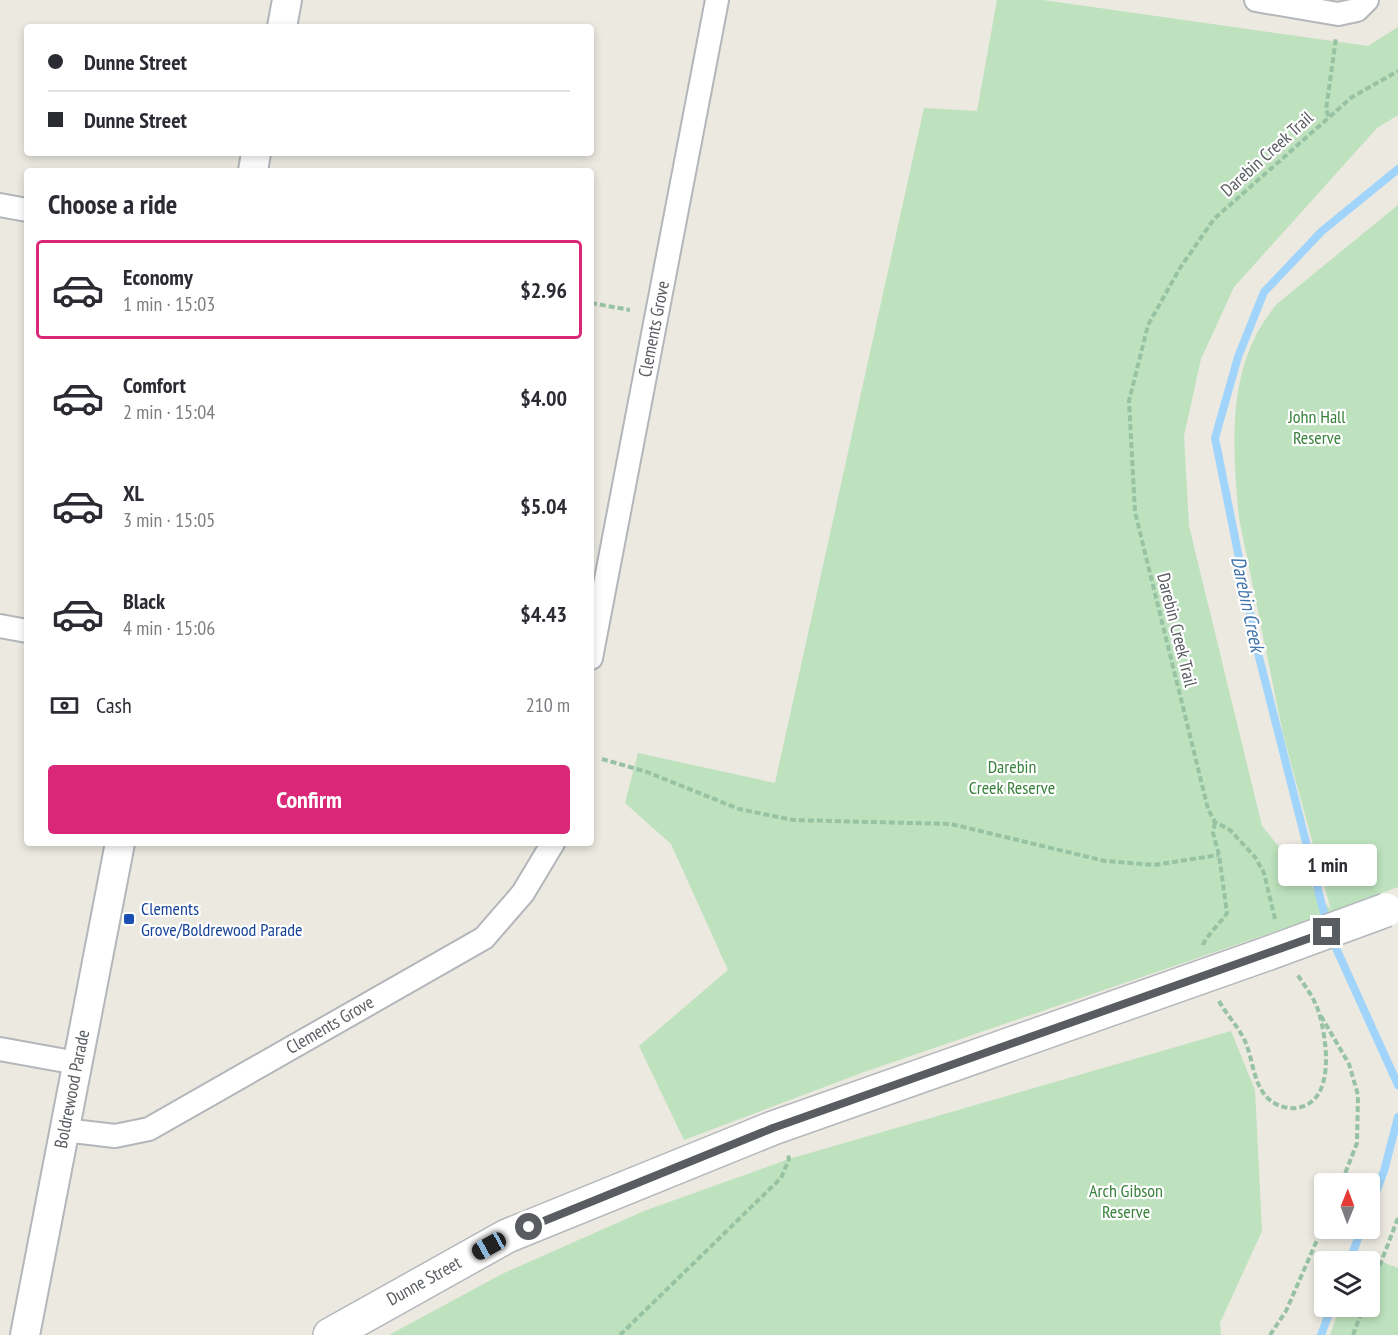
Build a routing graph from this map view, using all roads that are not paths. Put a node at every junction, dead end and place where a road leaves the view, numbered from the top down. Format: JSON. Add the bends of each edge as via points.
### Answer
{"nodes":[{"id":1,"x":287,"y":0,"type":"edge"},
{"id":2,"x":717,"y":0,"type":"edge"},
{"id":3,"x":1256,"y":0,"type":"edge"},
{"id":4,"x":1367,"y":0,"type":"edge"},
{"id":5,"x":283,"y":24,"type":"edge"},
{"id":6,"x":0,"y":205,"type":"edge"},
{"id":7,"x":24,"y":209,"type":"edge"},
{"id":8,"x":0,"y":626,"type":"edge"},
{"id":9,"x":24,"y":630,"type":"edge"},
{"id":10,"x":594,"y":642,"type":"edge"},
{"id":11,"x":119,"y":846,"type":"edge"},
{"id":12,"x":551,"y":846,"type":"edge"},
{"id":13,"x":1392,"y":908,"type":"edge"},
{"id":14,"x":0,"y":1049,"type":"edge"},
{"id":15,"x":77,"y":1063,"type":"junction"},
{"id":16,"x":64,"y":1130,"type":"junction"},
{"id":17,"x":25,"y":1335,"type":"edge"},
{"id":18,"x":330,"y":1335,"type":"edge"}],
"edges":[{"from":1,"to":5,"type":"street"},
{"from":2,"to":10,"type":"street","name":"Clements Grove"},
{"from":3,"to":4,"type":"street","via":[[1338,14],[1357,10]]},
{"from":6,"to":7,"type":"street"},
{"from":8,"to":9,"type":"street"},
{"from":11,"to":15,"type":"street","name":"Boldrewood Parade"},
{"from":12,"to":16,"type":"street","name":"Clements Grove","via":[[523,893],[484,938],[149,1129],[115,1136]]},
{"from":13,"to":18,"type":"main road","name":"Dunne Street","bridge":true,"via":[[1280,949],[1213,986],[773,1128],[507,1236]]},
{"from":14,"to":15,"type":"street"},
{"from":15,"to":16,"type":"street","name":"Boldrewood Parade"},
{"from":16,"to":17,"type":"street","name":"Boldrewood Parade"}]}
